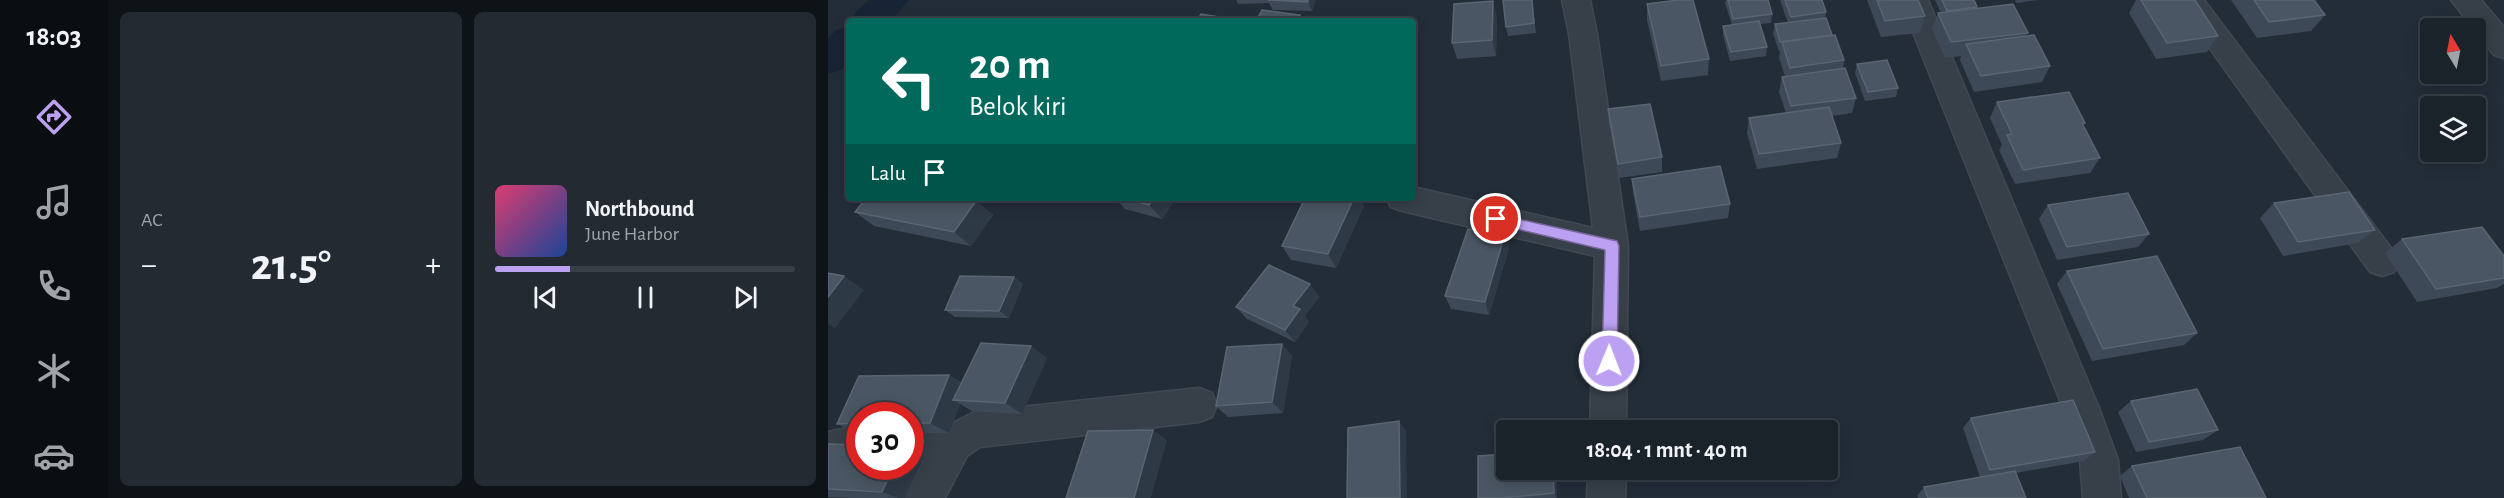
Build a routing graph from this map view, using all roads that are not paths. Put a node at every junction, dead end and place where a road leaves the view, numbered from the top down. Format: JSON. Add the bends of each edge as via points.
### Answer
{"nodes":[{"id":1,"x":1576,"y":0,"type":"edge"},
{"id":2,"x":1914,"y":0,"type":"edge"},
{"id":3,"x":2189,"y":0,"type":"edge"},
{"id":4,"x":2465,"y":0,"type":"edge"},
{"id":5,"x":2504,"y":47,"type":"edge"},
{"id":6,"x":1415,"y":201,"type":"edge"},
{"id":7,"x":1612,"y":246,"type":"junction"},
{"id":8,"x":2382,"y":261,"type":"dead end"},
{"id":9,"x":1199,"y":405,"type":"dead end"},
{"id":10,"x":1608,"y":420,"type":"edge"},
{"id":11,"x":924,"y":442,"type":"edge"},
{"id":12,"x":954,"y":443,"type":"junction"},
{"id":13,"x":846,"y":446,"type":"edge"},
{"id":14,"x":828,"y":450,"type":"edge"},
{"id":15,"x":1607,"y":480,"type":"edge"},
{"id":16,"x":924,"y":498,"type":"edge"},
{"id":17,"x":1606,"y":498,"type":"edge"},
{"id":18,"x":2102,"y":498,"type":"edge"}],
"edges":[{"from":1,"to":7,"type":"street"},
{"from":2,"to":18,"type":"street","via":[[2081,408],[2099,460]]},
{"from":3,"to":8,"type":"street"},
{"from":4,"to":5,"type":"street"},
{"from":6,"to":7,"type":"street"},
{"from":7,"to":10,"type":"street"},
{"from":9,"to":12,"type":"street","via":[[974,430]]},
{"from":11,"to":12,"type":"street"},
{"from":12,"to":16,"type":"street"},
{"from":13,"to":14,"type":"street"},
{"from":15,"to":17,"type":"street"}]}
